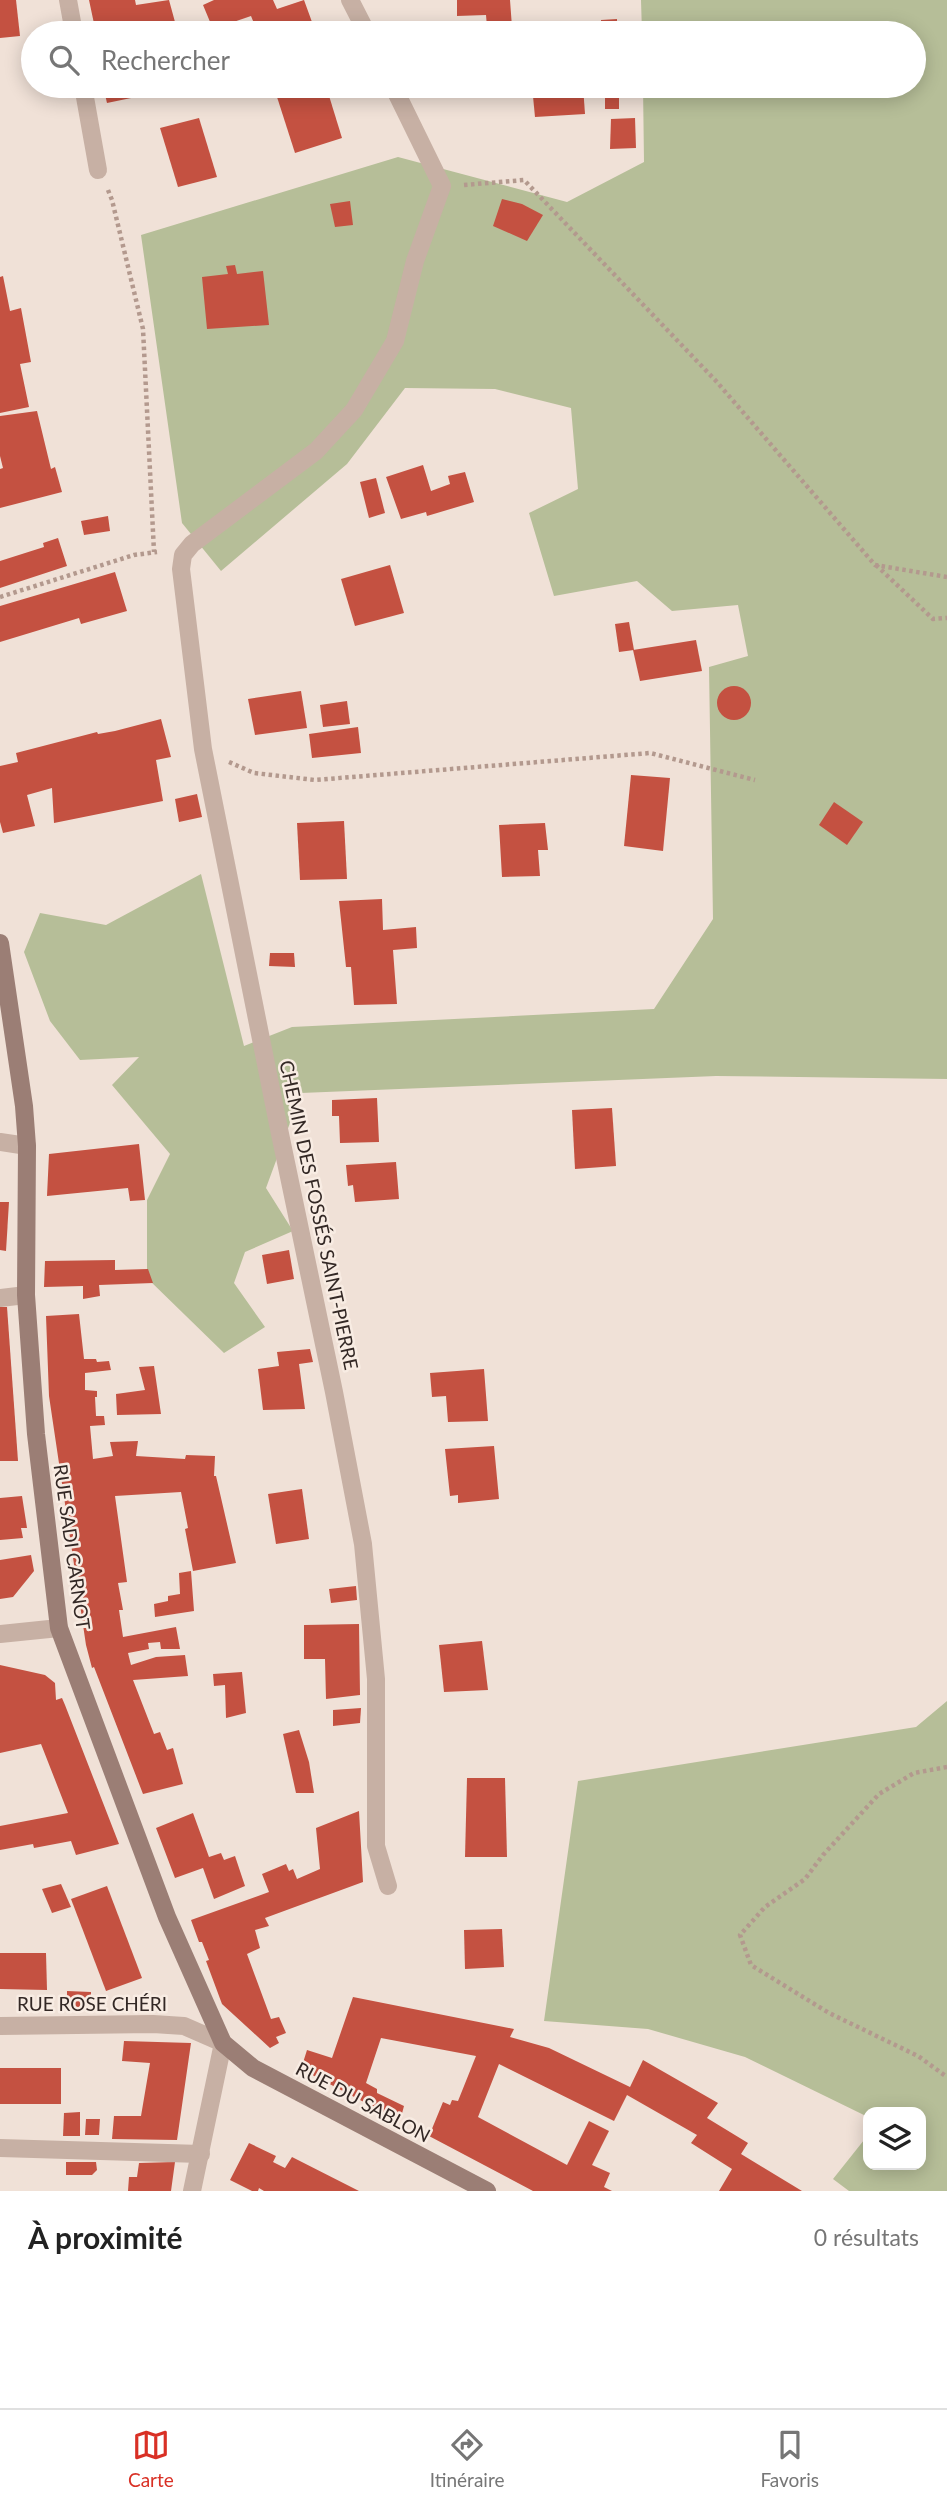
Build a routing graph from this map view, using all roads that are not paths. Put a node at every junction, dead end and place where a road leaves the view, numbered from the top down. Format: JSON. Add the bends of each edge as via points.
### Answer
{"nodes":[{"id":1,"x":68,"y":0,"type":"edge"},
{"id":2,"x":350,"y":0,"type":"edge"},
{"id":3,"x":72,"y":21,"type":"edge"},
{"id":4,"x":361,"y":21,"type":"edge"},
{"id":5,"x":85,"y":98,"type":"edge"},
{"id":6,"x":399,"y":98,"type":"edge"},
{"id":7,"x":99,"y":170,"type":"road end"},
{"id":8,"x":0,"y":943,"type":"edge"},
{"id":9,"x":0,"y":1142,"type":"edge"},
{"id":10,"x":27,"y":1146,"type":"junction"},
{"id":11,"x":26,"y":1295,"type":"junction"},
{"id":12,"x":0,"y":1298,"type":"edge"},
{"id":13,"x":59,"y":1628,"type":"junction"},
{"id":14,"x":0,"y":1634,"type":"edge"},
{"id":15,"x":388,"y":1886,"type":"dead end"},
{"id":16,"x":0,"y":2026,"type":"edge"},
{"id":17,"x":223,"y":2043,"type":"junction"},
{"id":18,"x":0,"y":2148,"type":"edge"},
{"id":19,"x":201,"y":2154,"type":"junction"},
{"id":20,"x":192,"y":2191,"type":"edge"},
{"id":21,"x":487,"y":2191,"type":"edge"}],
"edges":[{"from":1,"to":3,"type":"street"},
{"from":2,"to":4,"type":"street"},
{"from":5,"to":7,"type":"street"},
{"from":6,"to":15,"type":"street","name":"CHEMIN DES FOSSÉS SAINT-PIERRE","via":[[442,186],[415,261],[395,341],[354,410],[316,451],[192,544],[183,555],[181,569],[203,749],[363,1544],[376,1679],[376,1846]]},
{"from":8,"to":10,"type":"main road","name":"RUE SADI CARNOT"},
{"from":9,"to":10,"type":"street"},
{"from":10,"to":11,"type":"main road","name":"RUE SADI CARNOT"},
{"from":11,"to":12,"type":"street"},
{"from":11,"to":13,"type":"main road","name":"RUE SADI CARNOT","via":[[36,1434]]},
{"from":13,"to":14,"type":"street"},
{"from":13,"to":17,"type":"main road","name":"RUE SADI CARNOT","via":[[167,1917]]},
{"from":16,"to":17,"type":"street","name":"RUE ROSE CHÉRI","via":[[184,2026]]},
{"from":17,"to":19,"type":"street"},
{"from":17,"to":21,"type":"main road","name":"RUE DU SABLON","via":[[253,2067]]},
{"from":18,"to":19,"type":"street"},
{"from":19,"to":20,"type":"street"}]}
